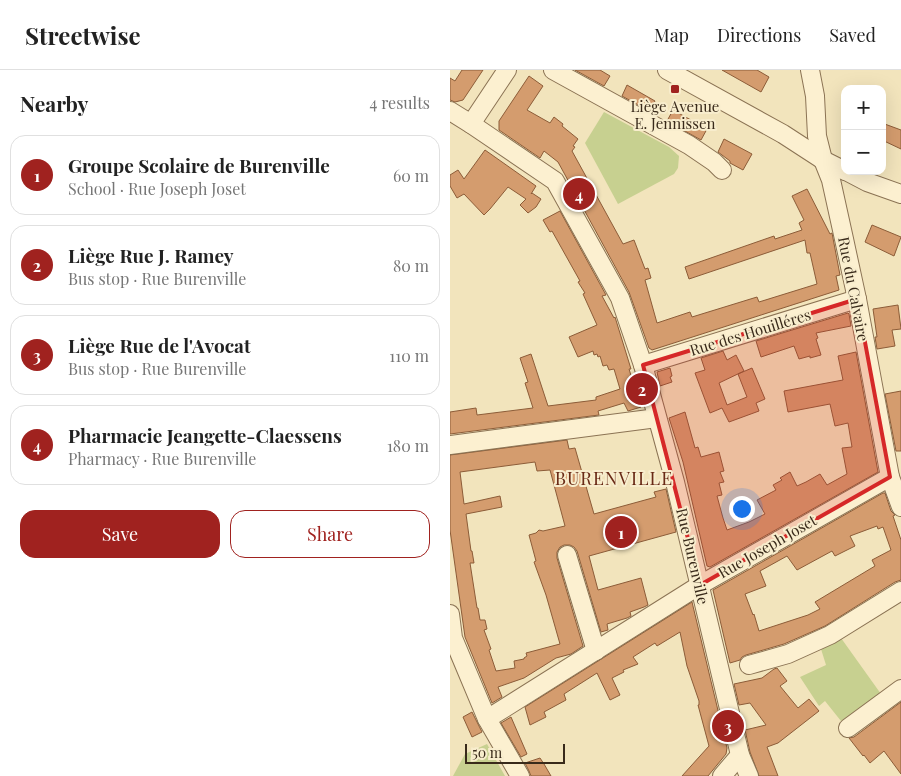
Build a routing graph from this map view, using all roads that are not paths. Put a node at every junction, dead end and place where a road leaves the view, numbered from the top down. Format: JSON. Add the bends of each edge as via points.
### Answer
{"nodes":[{"id":1,"x":507,"y":70,"type":"edge"},
{"id":2,"x":553,"y":70,"type":"edge"},
{"id":3,"x":666,"y":70,"type":"edge"},
{"id":4,"x":810,"y":70,"type":"edge"},
{"id":5,"x":458,"y":119,"type":"edge"},
{"id":6,"x":823,"y":160,"type":"junction"},
{"id":7,"x":841,"y":169,"type":"edge"},
{"id":8,"x":722,"y":170,"type":"dead end"},
{"id":9,"x":854,"y":175,"type":"edge"},
{"id":10,"x":901,"y":194,"type":"edge"},
{"id":11,"x":857,"y":299,"type":"junction"},
{"id":12,"x":643,"y":365,"type":"junction"},
{"id":13,"x":657,"y":418,"type":"junction"},
{"id":14,"x":450,"y":445,"type":"edge"},
{"id":15,"x":890,"y":477,"type":"junction"},
{"id":16,"x":901,"y":507,"type":"edge"},
{"id":17,"x":567,"y":555,"type":"dead end"},
{"id":18,"x":700,"y":585,"type":"junction"},
{"id":19,"x":901,"y":591,"type":"edge"},
{"id":20,"x":450,"y":614,"type":"edge"},
{"id":21,"x":596,"y":651,"type":"junction"},
{"id":22,"x":749,"y":665,"type":"dead end"},
{"id":23,"x":901,"y":689,"type":"edge"},
{"id":24,"x":487,"y":720,"type":"junction"},
{"id":25,"x":848,"y":728,"type":"dead end"},
{"id":26,"x":740,"y":755,"type":"junction"},
{"id":27,"x":520,"y":776,"type":"edge"},
{"id":28,"x":722,"y":776,"type":"edge"},
{"id":29,"x":749,"y":776,"type":"edge"}],
"edges":[{"from":1,"to":5,"type":"street"},
{"from":2,"to":8,"type":"street","via":[[689,145]]},
{"from":3,"to":6,"type":"street","via":[[783,134]]},
{"from":4,"to":6,"type":"street","name":"Rue du Calvaire","via":[[817,136]]},
{"from":5,"to":12,"type":"street","name":"Rue Burenville","via":[[555,181],[620,298]]},
{"from":6,"to":7,"type":"street"},
{"from":6,"to":11,"type":"street","name":"Rue du Calvaire","via":[[831,180]]},
{"from":9,"to":10,"type":"street"},
{"from":11,"to":12,"type":"street","name":"Rue des Houilléres"},
{"from":11,"to":15,"type":"street","name":"Rue du Calvaire"},
{"from":12,"to":13,"type":"street","name":"Rue Burenville"},
{"from":13,"to":14,"type":"street"},
{"from":13,"to":18,"type":"street","name":"Rue Burenville"},
{"from":15,"to":16,"type":"street","name":"Rue du Calvaire"},
{"from":15,"to":18,"type":"street","name":"Rue Joseph Joset"},
{"from":17,"to":21,"type":"street"},
{"from":18,"to":21,"type":"street","name":"Rue Joseph Joset"},
{"from":18,"to":26,"type":"street","name":"Rue Burenville"},
{"from":19,"to":22,"type":"street","via":[[830,635],[788,654]]},
{"from":20,"to":24,"type":"street","via":[[453,638]]},
{"from":21,"to":24,"type":"street","name":"Rue Joseph Joset"},
{"from":23,"to":25,"type":"street"},
{"from":24,"to":27,"type":"street"},
{"from":26,"to":28,"type":"street"},
{"from":26,"to":29,"type":"street","name":"Rue Burenville"}]}
